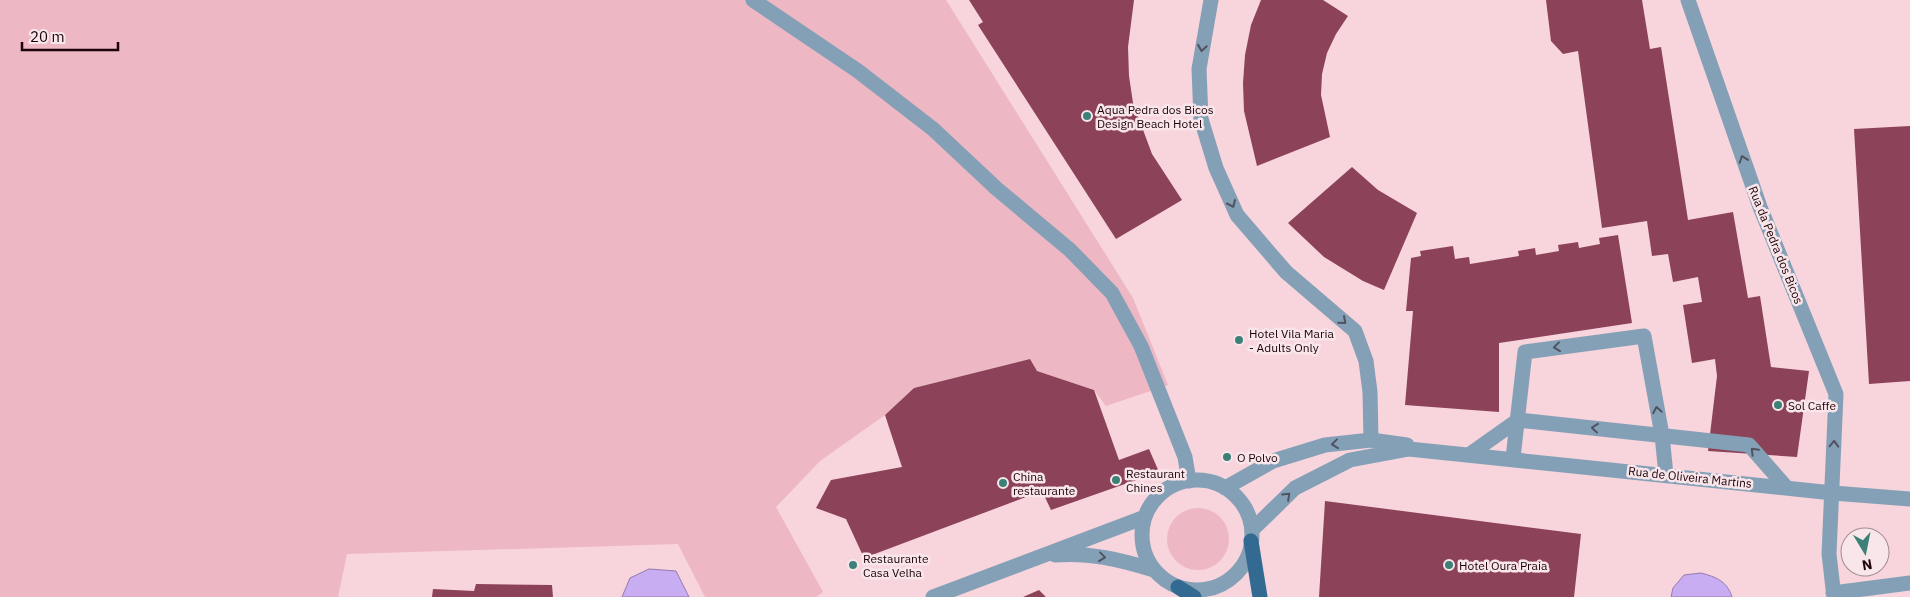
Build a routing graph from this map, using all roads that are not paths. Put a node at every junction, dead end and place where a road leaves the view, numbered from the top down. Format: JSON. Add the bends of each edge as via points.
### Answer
{"nodes":[{"id":1,"x":753,"y":0,"type":"edge"},
{"id":2,"x":1211,"y":0,"type":"edge"},
{"id":3,"x":1688,"y":0,"type":"edge"},
{"id":4,"x":1518,"y":420,"type":"junction"},
{"id":5,"x":1662,"y":435,"type":"junction"},
{"id":6,"x":1371,"y":440,"type":"junction"},
{"id":7,"x":1470,"y":454,"type":"junction"},
{"id":8,"x":1513,"y":458,"type":"junction"},
{"id":9,"x":1666,"y":475,"type":"junction"},
{"id":10,"x":1189,"y":480,"type":"junction"},
{"id":11,"x":1786,"y":487,"type":"junction"},
{"id":12,"x":1225,"y":488,"type":"junction"},
{"id":13,"x":1833,"y":493,"type":"junction"},
{"id":14,"x":1910,"y":499,"type":"edge"},
{"id":15,"x":1144,"y":517,"type":"junction"},
{"id":16,"x":1251,"y":535,"type":"junction"},
{"id":17,"x":1036,"y":557,"type":"junction"},
{"id":18,"x":1154,"y":570,"type":"junction"},
{"id":19,"x":1910,"y":583,"type":"edge"},
{"id":20,"x":1178,"y":587,"type":"junction"},
{"id":21,"x":1833,"y":595,"type":"edge"},
{"id":22,"x":933,"y":597,"type":"edge"},
{"id":23,"x":1194,"y":597,"type":"edge"},
{"id":24,"x":1260,"y":597,"type":"edge"}],
"edges":[{"from":1,"to":10,"type":"street","via":[[858,71],[933,130],[1070,250],[1112,292],[1141,346],[1185,458]]},
{"from":2,"to":6,"type":"street","one_way":true,"via":[[1199,69],[1201,119],[1216,168],[1237,215],[1286,272],[1355,331],[1367,369]]},
{"from":13,"to":3,"type":"street","name":"Rua da Pedra dos Bicos","one_way":true,"via":[[1836,394],[1760,208]]},
{"from":5,"to":4,"type":"street","one_way":true},
{"from":5,"to":4,"type":"street","one_way":true,"via":[[1644,336],[1526,352]]},
{"from":4,"to":7,"type":"street"},
{"from":4,"to":8,"type":"street"},
{"from":5,"to":9,"type":"street"},
{"from":11,"to":5,"type":"street","one_way":true,"via":[[1748,445]]},
{"from":6,"to":7,"type":"street","name":"Rua de Oliveira Martins"},
{"from":6,"to":12,"type":"street","name":"Rua de Oliveira Martins","one_way":true,"via":[[1326,445],[1273,461]]},
{"from":7,"to":8,"type":"street","name":"Rua de Oliveira Martins"},
{"from":16,"to":7,"type":"street","name":"Rua de Oliveira Martins","one_way":true,"via":[[1295,488],[1350,460],[1409,449]]},
{"from":8,"to":9,"type":"street","name":"Rua de Oliveira Martins"},
{"from":9,"to":11,"type":"street","name":"Rua de Oliveira Martins"},
{"from":10,"to":12,"type":"street","via":[[1202,480]]},
{"from":10,"to":15,"type":"street","via":[[1162,492]]},
{"from":11,"to":13,"type":"street","name":"Rua de Oliveira Martins"},
{"from":12,"to":16,"type":"street","via":[[1243,506]]},
{"from":13,"to":14,"type":"street","name":"Rua de Oliveira Martins"},
{"from":13,"to":21,"type":"street","name":"Rua da Pedra dos Bicos","via":[[1829,554]]},
{"from":15,"to":17,"type":"street"},
{"from":15,"to":18,"type":"street","via":[[1142,545]]},
{"from":16,"to":20,"type":"street","via":[[1247,557],[1226,582],[1194,590]]},
{"from":16,"to":24,"type":"main road"},
{"from":17,"to":18,"type":"street","one_way":true,"via":[[1076,554],[1116,558]]},
{"from":17,"to":22,"type":"street"},
{"from":18,"to":20,"type":"street"},
{"from":19,"to":21,"type":"street"},
{"from":20,"to":23,"type":"main road"}]}
